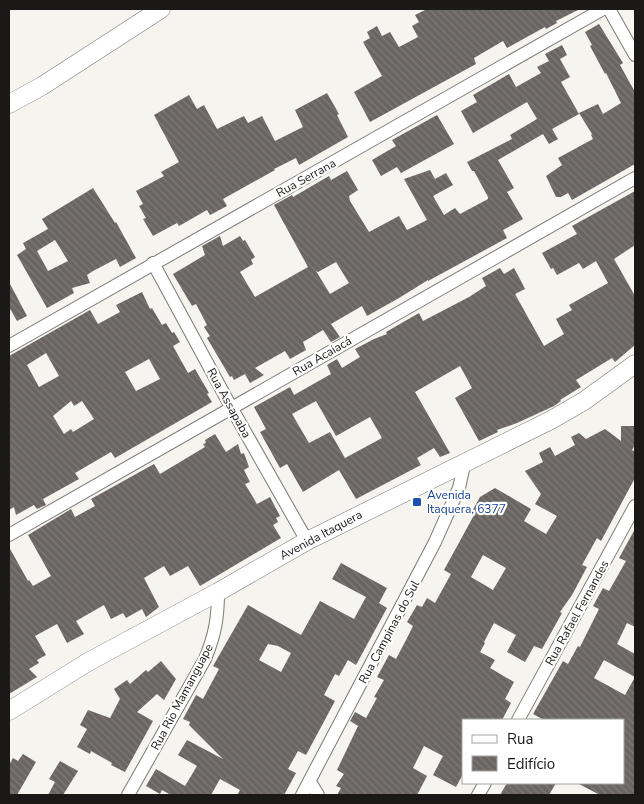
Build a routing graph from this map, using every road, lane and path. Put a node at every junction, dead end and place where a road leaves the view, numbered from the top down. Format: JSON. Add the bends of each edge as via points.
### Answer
{"nodes":[{"id":1,"x":161,"y":9,"type":"edge"},
{"id":2,"x":603,"y":9,"type":"edge"},
{"id":3,"x":609,"y":9,"type":"edge"},
{"id":4,"x":635,"y":55,"type":"edge"},
{"id":5,"x":9,"y":104,"type":"edge"},
{"id":6,"x":635,"y":178,"type":"edge"},
{"id":7,"x":153,"y":263,"type":"junction"},
{"id":8,"x":9,"y":346,"type":"edge"},
{"id":9,"x":635,"y":364,"type":"edge"},
{"id":10,"x":231,"y":408,"type":"junction"},
{"id":11,"x":464,"y":465,"type":"junction"},
{"id":12,"x":635,"y":506,"type":"edge"},
{"id":13,"x":9,"y":535,"type":"edge"},
{"id":14,"x":307,"y":541,"type":"junction"},
{"id":15,"x":218,"y":592,"type":"junction"},
{"id":16,"x":9,"y":711,"type":"edge"},
{"id":17,"x":519,"y":719,"type":"edge"},
{"id":18,"x":310,"y":782,"type":"junction"},
{"id":19,"x":484,"y":784,"type":"edge"},
{"id":20,"x":128,"y":795,"type":"edge"},
{"id":21,"x":302,"y":795,"type":"edge"},
{"id":22,"x":318,"y":795,"type":"edge"},
{"id":23,"x":478,"y":795,"type":"edge"}],
"edges":[{"from":1,"to":5,"type":"street"},
{"from":2,"to":7,"type":"street","name":"Rua Serrana"},
{"from":3,"to":4,"type":"street"},
{"from":6,"to":10,"type":"street","name":"Rua Acaiacá"},
{"from":7,"to":8,"type":"street","name":"Rua Serrana"},
{"from":7,"to":10,"type":"street","name":"Rua Assapaba"},
{"from":9,"to":11,"type":"street","name":"Avenida Itaquera","via":[[552,420]]},
{"from":10,"to":13,"type":"street","name":"Rua Acaiacá"},
{"from":10,"to":14,"type":"street","name":"Rua Assapaba"},
{"from":11,"to":14,"type":"street","name":"Avenida Itaquera"},
{"from":11,"to":18,"type":"street","name":"Rua Campinas do Sul","via":[[459,488],[435,542]]},
{"from":12,"to":17,"type":"street","name":"Rua Rafael Fernandes"},
{"from":14,"to":15,"type":"street","name":"Avenida Itaquera"},
{"from":15,"to":16,"type":"street","name":"Avenida Itaquera","via":[[88,662]]},
{"from":15,"to":20,"type":"street","name":"Rua Rio Mamanguape","via":[[214,636],[205,659]]},
{"from":18,"to":21,"type":"street","name":"Rua Campinas do Sul"},
{"from":18,"to":22,"type":"street"},
{"from":19,"to":23,"type":"street"}]}
